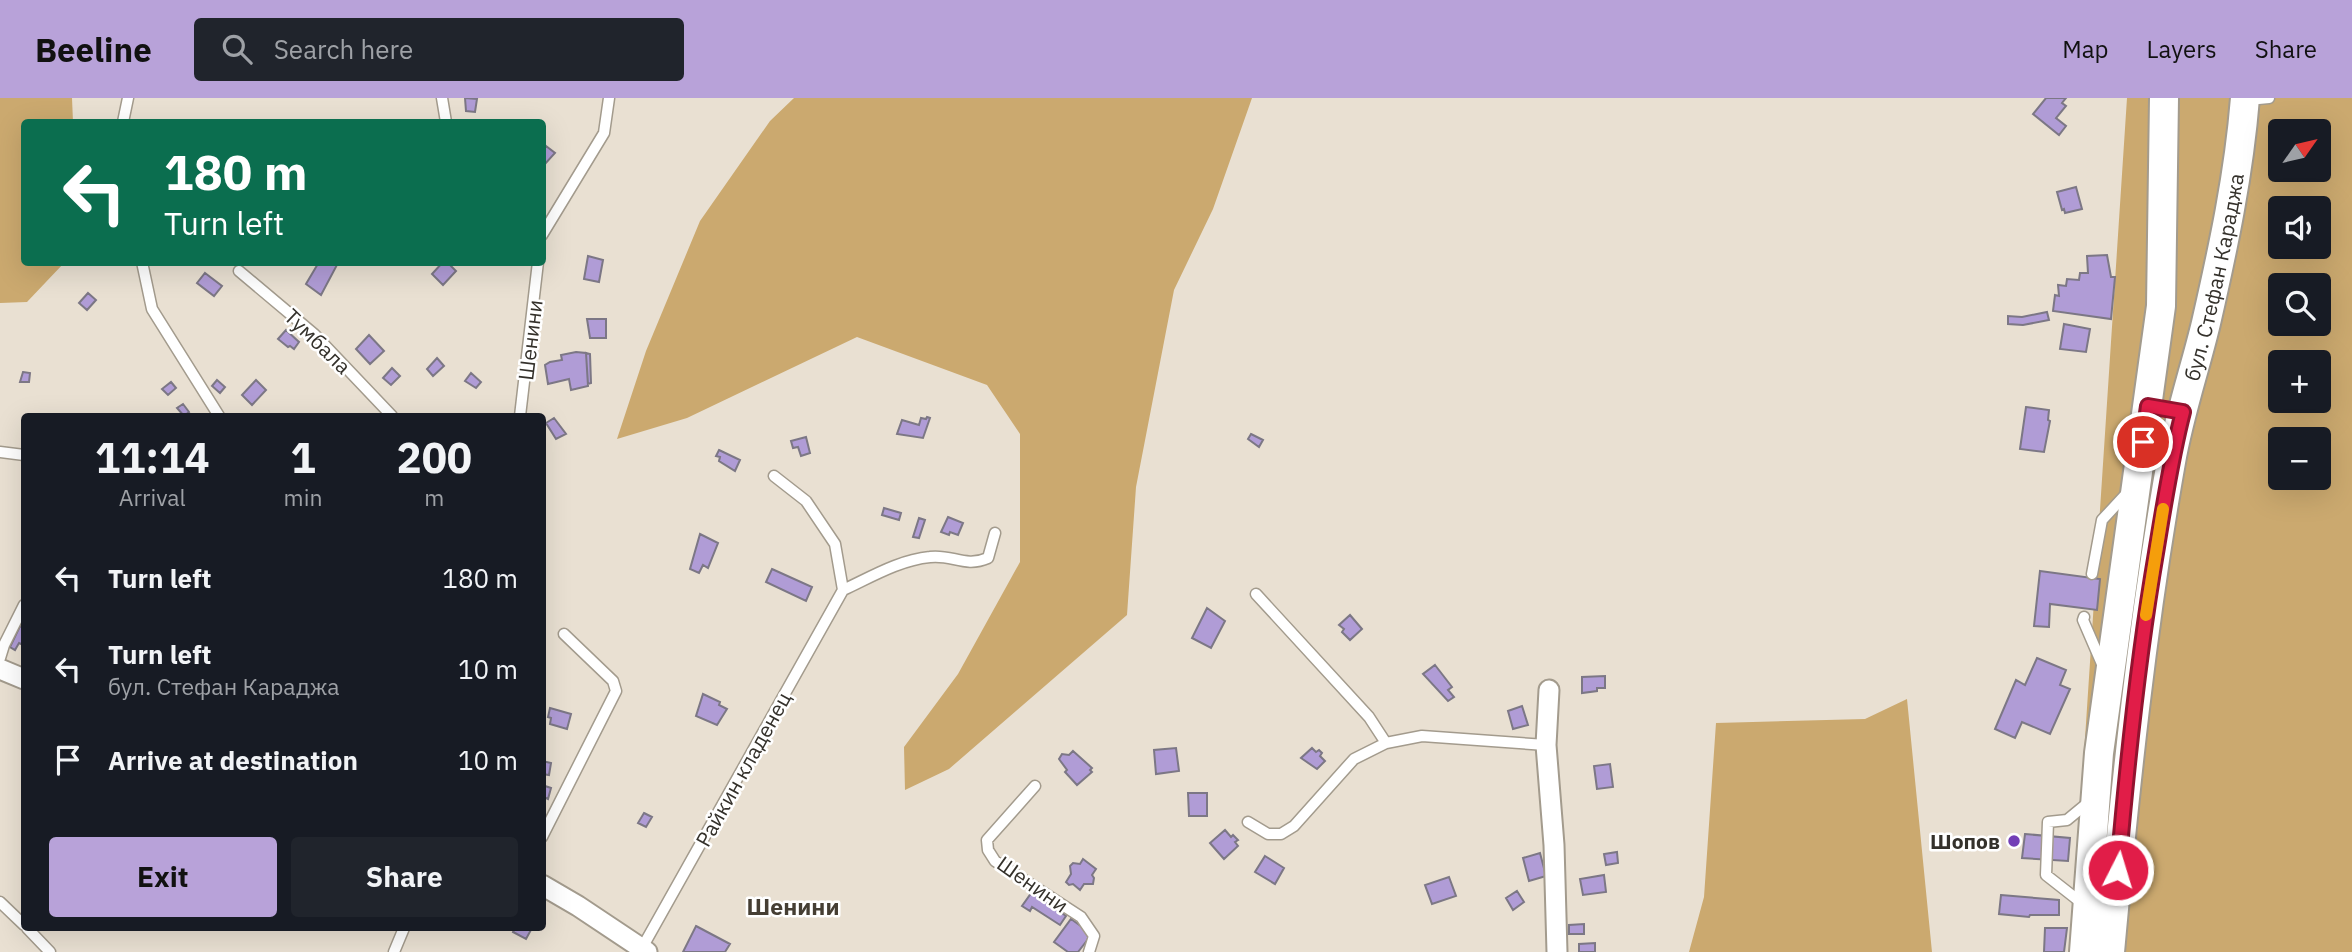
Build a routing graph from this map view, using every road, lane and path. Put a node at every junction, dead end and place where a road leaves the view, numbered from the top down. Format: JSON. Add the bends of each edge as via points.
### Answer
{"nodes":[{"id":1,"x":128,"y":98,"type":"edge"},
{"id":2,"x":442,"y":98,"type":"edge"},
{"id":3,"x":609,"y":98,"type":"edge"},
{"id":4,"x":2164,"y":98,"type":"edge"},
{"id":5,"x":2253,"y":99,"type":"edge"},
{"id":6,"x":124,"y":119,"type":"edge"},
{"id":7,"x":446,"y":119,"type":"edge"},
{"id":8,"x":546,"y":228,"type":"edge"},
{"id":9,"x":143,"y":266,"type":"edge"},
{"id":10,"x":538,"y":266,"type":"edge"},
{"id":11,"x":239,"y":271,"type":"dead end"},
{"id":12,"x":2148,"y":406,"type":"junction"},
{"id":13,"x":2183,"y":412,"type":"junction"},
{"id":14,"x":217,"y":413,"type":"edge"},
{"id":15,"x":390,"y":413,"type":"edge"},
{"id":16,"x":520,"y":413,"type":"edge"},
{"id":17,"x":0,"y":452,"type":"edge"},
{"id":18,"x":21,"y":455,"type":"edge"},
{"id":19,"x":774,"y":476,"type":"dead end"},
{"id":20,"x":2137,"y":481,"type":"junction"},
{"id":21,"x":995,"y":533,"type":"dead end"},
{"id":22,"x":2092,"y":574,"type":"dead end"},
{"id":23,"x":843,"y":590,"type":"junction"},
{"id":24,"x":1256,"y":594,"type":"dead end"},
{"id":25,"x":21,"y":611,"type":"edge"},
{"id":26,"x":2084,"y":617,"type":"dead end"},
{"id":27,"x":565,"y":634,"type":"dead end"},
{"id":28,"x":0,"y":658,"type":"edge"},
{"id":29,"x":0,"y":669,"type":"edge"},
{"id":30,"x":21,"y":678,"type":"edge"},
{"id":31,"x":2109,"y":680,"type":"junction"},
{"id":32,"x":1549,"y":690,"type":"dead end"},
{"id":33,"x":1386,"y":743,"type":"junction"},
{"id":34,"x":1546,"y":745,"type":"junction"},
{"id":35,"x":1035,"y":786,"type":"dead end"},
{"id":36,"x":2095,"y":796,"type":"junction"},
{"id":37,"x":1248,"y":822,"type":"dead end"},
{"id":38,"x":546,"y":829,"type":"edge"},
{"id":39,"x":546,"y":888,"type":"edge"},
{"id":40,"x":0,"y":902,"type":"edge"},
{"id":41,"x":2087,"y":907,"type":"junction"},
{"id":42,"x":21,"y":921,"type":"edge"},
{"id":43,"x":31,"y":931,"type":"edge"},
{"id":44,"x":403,"y":931,"type":"edge"},
{"id":45,"x":645,"y":950,"type":"edge"},
{"id":46,"x":50,"y":952,"type":"edge"},
{"id":47,"x":394,"y":952,"type":"edge"},
{"id":48,"x":1089,"y":952,"type":"edge"},
{"id":49,"x":1557,"y":952,"type":"edge"},
{"id":50,"x":2084,"y":952,"type":"edge"},
{"id":51,"x":2110,"y":952,"type":"edge"}],
"edges":[{"from":1,"to":6,"type":"lane"},
{"from":2,"to":7,"type":"lane"},
{"from":3,"to":8,"type":"lane","via":[[604,133]]},
{"from":4,"to":12,"type":"main road","name":"бул. Стефан Караджа","via":[[2161,306]]},
{"from":5,"to":13,"type":"main road","name":"бул. Стефан Караджа"},
{"from":9,"to":14,"type":"lane","via":[[152,309]]},
{"from":10,"to":16,"type":"lane","name":"Шенини"},
{"from":11,"to":15,"type":"lane","name":"Тумбала","via":[[314,334]]},
{"from":12,"to":13,"type":"main road"},
{"from":12,"to":20,"type":"main road","name":"бул. Стефан Караджа"},
{"from":13,"to":51,"type":"main road","name":"бул. Стефан Караджа","via":[[2171,458],[2144,627]]},
{"from":17,"to":18,"type":"lane"},
{"from":19,"to":23,"type":"lane","via":[[806,501],[835,544]]},
{"from":20,"to":22,"type":"lane","via":[[2102,520]]},
{"from":20,"to":31,"type":"main road","name":"бул. Стефан Караджа"},
{"from":21,"to":23,"type":"lane","via":[[988,558],[980,561],[932,556],[889,568]]},
{"from":23,"to":45,"type":"lane","name":"Райкин кладенец"},
{"from":24,"to":33,"type":"lane","via":[[1369,717]]},
{"from":25,"to":28,"type":"lane"},
{"from":26,"to":31,"type":"lane"},
{"from":27,"to":38,"type":"lane","via":[[613,681],[616,691]]},
{"from":29,"to":30,"type":"street"},
{"from":31,"to":36,"type":"main road","name":"бул. Стефан Караджа"},
{"from":32,"to":34,"type":"street"},
{"from":33,"to":34,"type":"lane","via":[[1422,736]]},
{"from":33,"to":37,"type":"lane","via":[[1354,759],[1294,826],[1281,834],[1268,834]]},
{"from":34,"to":49,"type":"street"},
{"from":35,"to":48,"type":"lane","name":"Шенини","via":[[987,840],[988,850],[995,861],[1081,917],[1094,936]]},
{"from":36,"to":41,"type":"main road","name":"бул. Стефан Караджа"},
{"from":36,"to":41,"type":"lane","via":[[2067,820],[2048,822],[2046,875]]},
{"from":39,"to":45,"type":"street"},
{"from":40,"to":42,"type":"lane"},
{"from":41,"to":50,"type":"main road","name":"бул. Стефан Караджа"},
{"from":43,"to":46,"type":"lane"},
{"from":44,"to":47,"type":"lane"}]}
